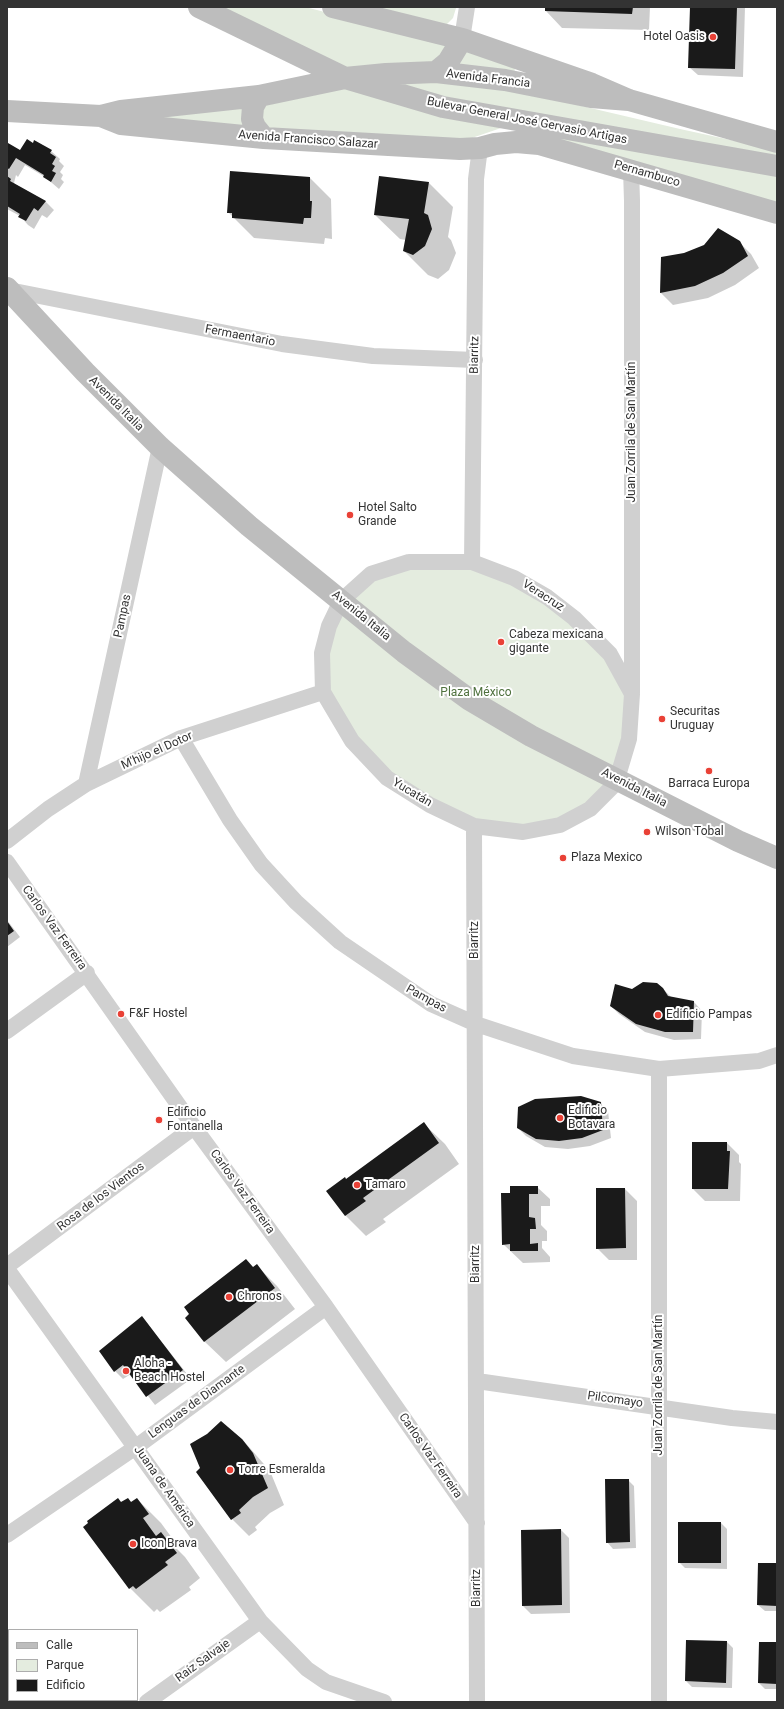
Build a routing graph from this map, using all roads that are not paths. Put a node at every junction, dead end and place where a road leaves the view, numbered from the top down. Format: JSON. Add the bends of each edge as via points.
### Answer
{"nodes":[{"id":1,"x":199,"y":7,"type":"edge"},
{"id":2,"x":334,"y":7,"type":"edge"},
{"id":3,"x":467,"y":7,"type":"edge"},
{"id":4,"x":462,"y":39,"type":"junction"},
{"id":5,"x":436,"y":72,"type":"junction"},
{"id":6,"x":345,"y":78,"type":"junction"},
{"id":7,"x":258,"y":96,"type":"junction"},
{"id":8,"x":629,"y":100,"type":"junction"},
{"id":9,"x":7,"y":111,"type":"edge"},
{"id":10,"x":101,"y":116,"type":"junction"},
{"id":11,"x":264,"y":138,"type":"junction"},
{"id":12,"x":516,"y":142,"type":"joint"},
{"id":13,"x":777,"y":142,"type":"edge"},
{"id":14,"x":480,"y":148,"type":"junction"},
{"id":15,"x":777,"y":166,"type":"edge"},
{"id":16,"x":631,"y":169,"type":"junction"},
{"id":17,"x":777,"y":213,"type":"edge"},
{"id":18,"x":8,"y":289,"type":"edge"},
{"id":19,"x":475,"y":360,"type":"junction"},
{"id":20,"x":160,"y":447,"type":"junction"},
{"id":21,"x":472,"y":562,"type":"junction"},
{"id":22,"x":342,"y":601,"type":"junction"},
{"id":23,"x":323,"y":692,"type":"junction"},
{"id":24,"x":632,"y":694,"type":"junction"},
{"id":25,"x":181,"y":738,"type":"junction"},
{"id":26,"x":617,"y":779,"type":"junction"},
{"id":27,"x":86,"y":784,"type":"junction"},
{"id":28,"x":474,"y":826,"type":"junction"},
{"id":29,"x":7,"y":841,"type":"edge"},
{"id":30,"x":777,"y":858,"type":"edge"},
{"id":31,"x":7,"y":862,"type":"edge"},
{"id":32,"x":87,"y":973,"type":"junction"},
{"id":33,"x":476,"y":1024,"type":"junction"},
{"id":34,"x":7,"y":1031,"type":"edge"},
{"id":35,"x":777,"y":1055,"type":"edge"},
{"id":36,"x":659,"y":1069,"type":"junction"},
{"id":37,"x":194,"y":1127,"type":"junction"},
{"id":38,"x":7,"y":1268,"type":"edge"},
{"id":39,"x":326,"y":1307,"type":"junction"},
{"id":40,"x":476,"y":1381,"type":"junction"},
{"id":41,"x":659,"y":1407,"type":"junction"},
{"id":42,"x":777,"y":1422,"type":"edge"},
{"id":43,"x":136,"y":1447,"type":"junction"},
{"id":44,"x":477,"y":1523,"type":"junction"},
{"id":45,"x":7,"y":1536,"type":"edge"},
{"id":46,"x":260,"y":1620,"type":"junction"},
{"id":47,"x":147,"y":1702,"type":"edge"},
{"id":48,"x":384,"y":1702,"type":"edge"},
{"id":49,"x":477,"y":1702,"type":"edge"},
{"id":50,"x":660,"y":1702,"type":"edge"}],
"edges":[{"from":1,"to":6,"type":"street","name":"Bulevar General José Gervasio Artigas"},
{"from":2,"to":4,"type":"street"},
{"from":3,"to":4,"type":"street"},
{"from":4,"to":5,"type":"street","via":[[448,62]]},
{"from":4,"to":8,"type":"street","via":[[592,84]]},
{"from":5,"to":6,"type":"street","name":"Avenida Francia"},
{"from":5,"to":8,"type":"street","name":"Avenida Francia","via":[[505,80],[591,97]]},
{"from":6,"to":7,"type":"street","name":"Avenida Francisco Salazar"},
{"from":6,"to":15,"type":"street","name":"Bulevar General José Gervasio Artigas","via":[[443,107]]},
{"from":7,"to":10,"type":"street","name":"Avenida Francisco Salazar","via":[[121,111]]},
{"from":7,"to":11,"type":"street","via":[[252,119]]},
{"from":8,"to":13,"type":"street"},
{"from":9,"to":10,"type":"street","name":"Avenida Francisco Salazar"},
{"from":10,"to":11,"type":"street","name":"Avenida Francisco Salazar","via":[[121,124]]},
{"from":11,"to":14,"type":"street","name":"Avenida Francisco Salazar"},
{"from":12,"to":14,"type":"street","name":"Avenida Francisco Salazar"},
{"from":12,"to":16,"type":"street","name":"Pernambuco","via":[[539,144]]},
{"from":14,"to":19,"type":"street","name":"Biarritz","via":[[476,179]]},
{"from":16,"to":17,"type":"street","name":"Pernambuco"},
{"from":16,"to":24,"type":"street","name":"Juan Zorrila de San Martín"},
{"from":18,"to":19,"type":"street","name":"Fermaentario","via":[[282,344],[373,356]]},
{"from":18,"to":20,"type":"street","name":"Avenida Italia","via":[[85,372]]},
{"from":19,"to":21,"type":"street","name":"Biarritz"},
{"from":20,"to":22,"type":"street","name":"Avenida Italia","via":[[250,526]]},
{"from":20,"to":27,"type":"street","name":"Pampas"},
{"from":21,"to":22,"type":"street","name":"Veracruz","via":[[409,562],[371,574]]},
{"from":21,"to":24,"type":"street","name":"Veracruz","via":[[514,578],[547,597],[574,618],[610,654]]},
{"from":22,"to":23,"type":"street","name":"Yucatán","via":[[329,626],[322,653]]},
{"from":22,"to":26,"type":"street","name":"Avenida Italia","via":[[404,652],[470,700],[531,736]]},
{"from":23,"to":25,"type":"street","name":"M'hijo el Dotor"},
{"from":23,"to":28,"type":"street","name":"Yucatán","via":[[352,741],[387,778],[430,805]]},
{"from":24,"to":26,"type":"street","via":[[629,739]]},
{"from":25,"to":27,"type":"street","name":"M'hijo el Dotor"},
{"from":25,"to":33,"type":"street","name":"Pampas","via":[[230,820],[261,864],[296,902],[340,942],[385,974],[431,1004]]},
{"from":26,"to":28,"type":"street","name":"Yucatán","via":[[590,809],[560,825],[523,832]]},
{"from":26,"to":30,"type":"street","name":"Avenida Italia","via":[[738,841]]},
{"from":27,"to":29,"type":"street","name":"M'hijo el Dotor"},
{"from":28,"to":33,"type":"street","name":"Biarritz"},
{"from":31,"to":32,"type":"street","name":"Carlos Vaz Ferreira"},
{"from":32,"to":34,"type":"street"},
{"from":32,"to":37,"type":"street","name":"Carlos Vaz Ferreira"},
{"from":33,"to":36,"type":"street","name":"Pampas","via":[[573,1056]]},
{"from":33,"to":40,"type":"street","name":"Biarritz"},
{"from":35,"to":36,"type":"street","name":"Pampas","via":[[759,1061]]},
{"from":36,"to":41,"type":"street","name":"Juan Zorrila de San Martín"},
{"from":37,"to":38,"type":"street","name":"Rosa de los Vientos"},
{"from":37,"to":39,"type":"street","name":"Carlos Vaz Ferreira"},
{"from":38,"to":43,"type":"street","name":"Juana de América"},
{"from":39,"to":43,"type":"street","name":"Lenguas de Diamante"},
{"from":39,"to":44,"type":"street","name":"Carlos Vaz Ferreira"},
{"from":40,"to":41,"type":"street","name":"Pilcomayo"},
{"from":40,"to":44,"type":"street","name":"Biarritz"},
{"from":41,"to":42,"type":"street","name":"Pilcomayo"},
{"from":41,"to":50,"type":"street","name":"Juan Zorrila de San Martín"},
{"from":43,"to":45,"type":"street","name":"Lenguas de Diamante"},
{"from":43,"to":46,"type":"street","name":"Juana de América"},
{"from":44,"to":49,"type":"street","name":"Biarritz"},
{"from":46,"to":47,"type":"street","name":"Raíz Salvaje"},
{"from":46,"to":48,"type":"street","name":"Juana de América","via":[[307,1668],[326,1682]]}]}
